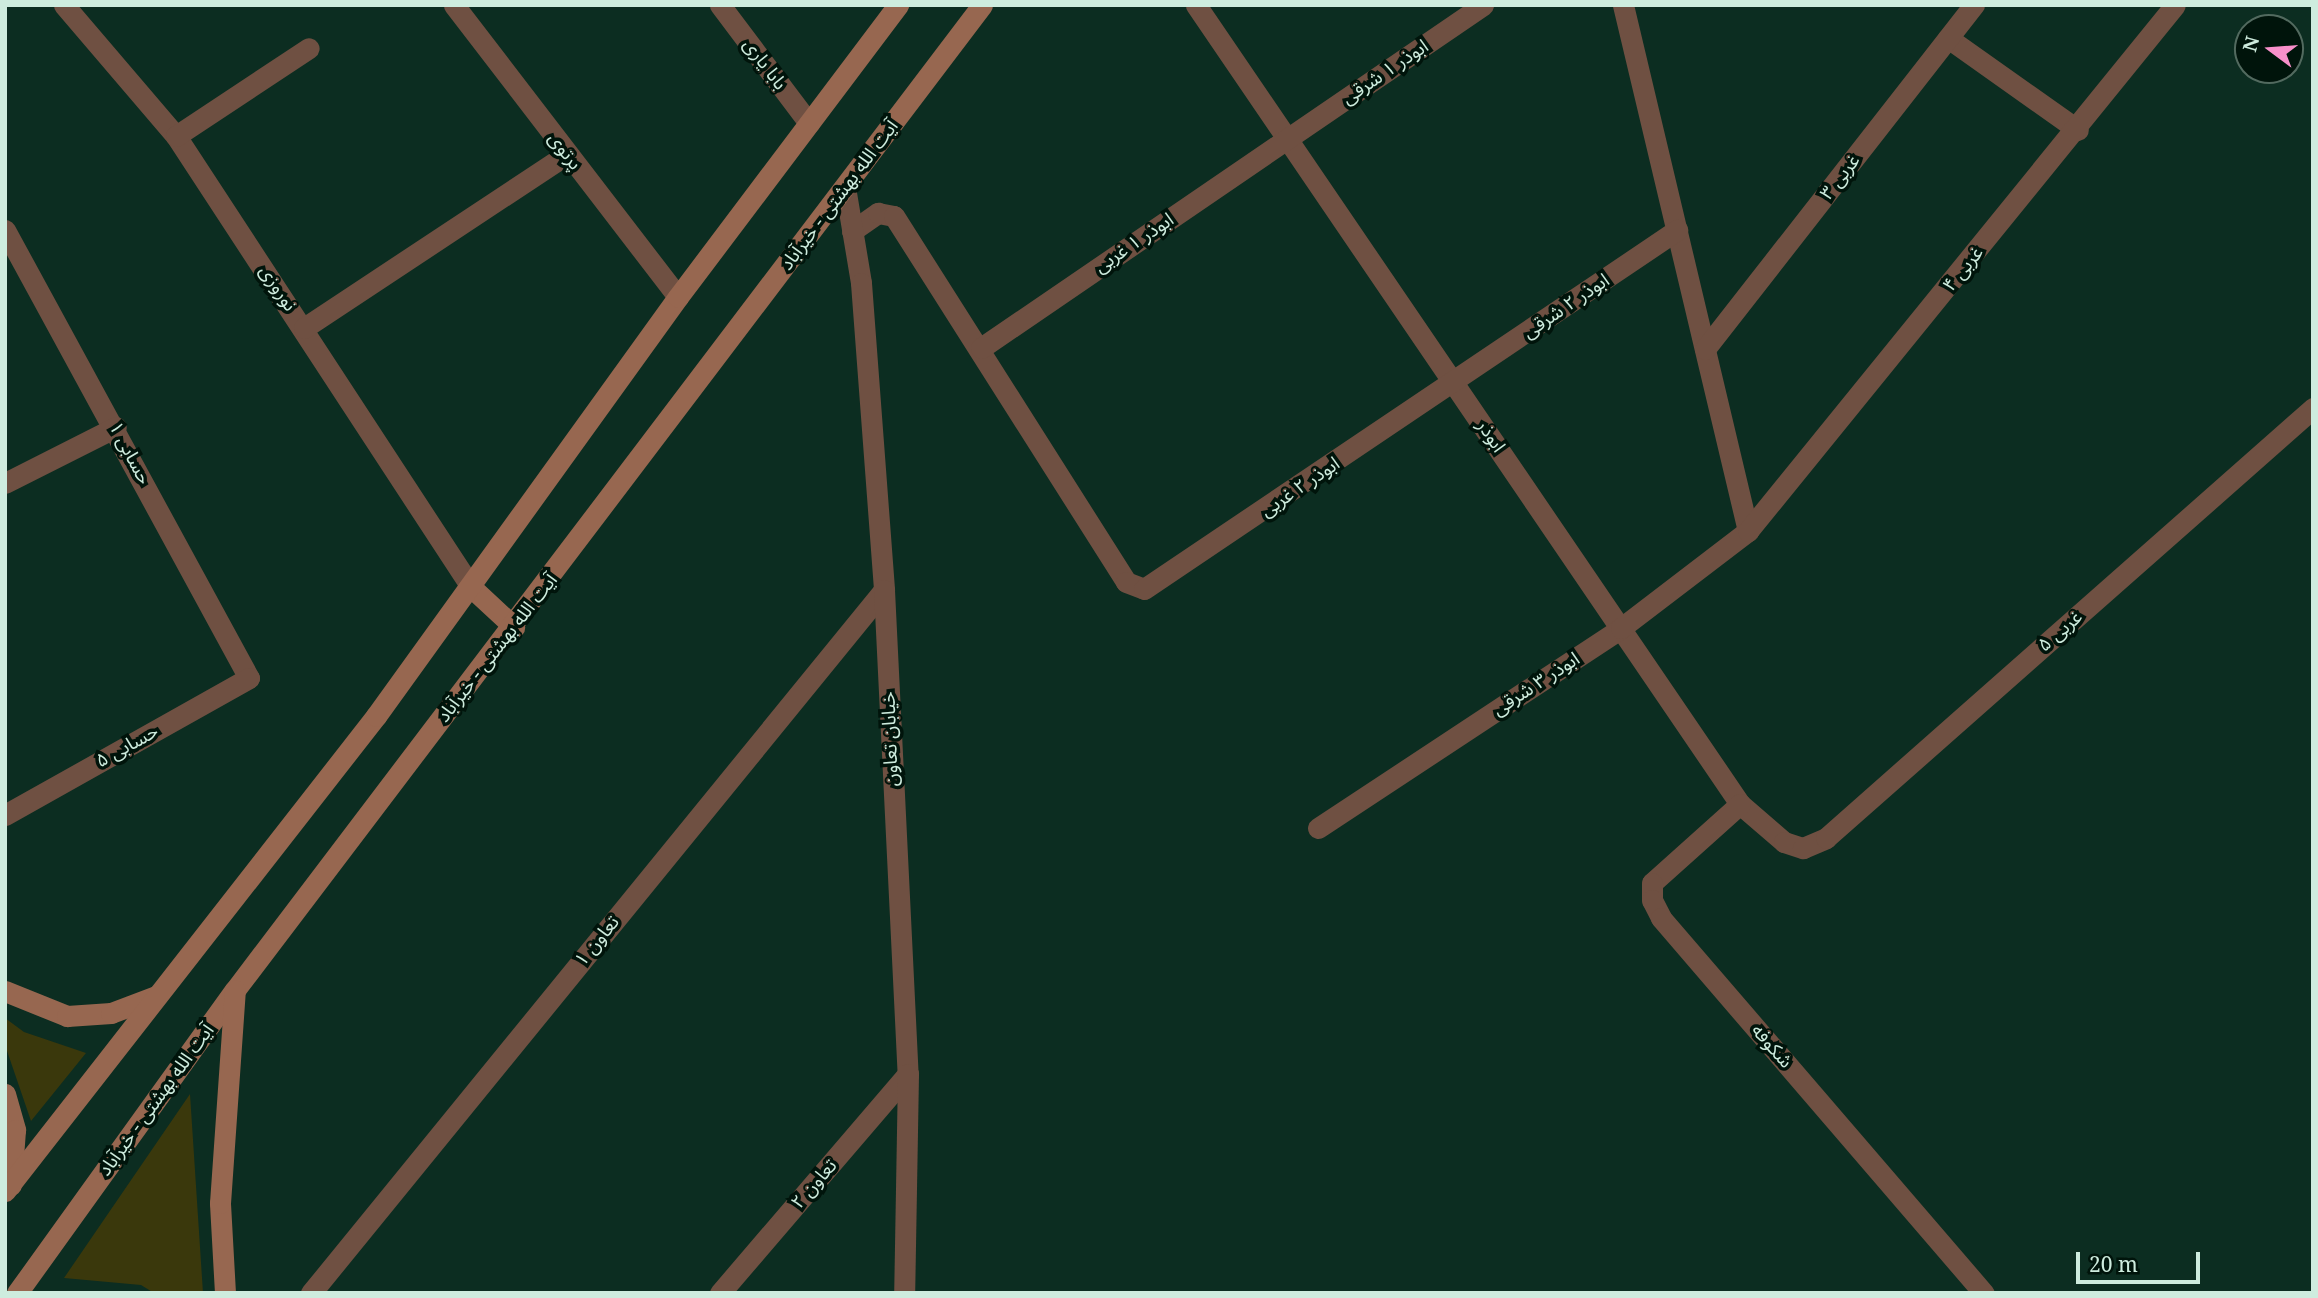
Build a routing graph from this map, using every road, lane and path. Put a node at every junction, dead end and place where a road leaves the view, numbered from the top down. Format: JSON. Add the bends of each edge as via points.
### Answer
{"nodes":[{"id":1,"x":64,"y":5,"type":"edge"},
{"id":2,"x":454,"y":5,"type":"edge"},
{"id":3,"x":720,"y":5,"type":"edge"},
{"id":4,"x":898,"y":5,"type":"edge"},
{"id":5,"x":982,"y":5,"type":"edge"},
{"id":6,"x":1196,"y":5,"type":"edge"},
{"id":7,"x":1483,"y":5,"type":"edge"},
{"id":8,"x":1643,"y":5,"type":"edge"},
{"id":9,"x":1974,"y":5,"type":"edge"},
{"id":10,"x":2175,"y":5,"type":"edge"},
{"id":11,"x":1626,"y":15,"type":"edge"},
{"id":12,"x":1948,"y":38,"type":"junction"},
{"id":13,"x":309,"y":48,"type":"dead end"},
{"id":14,"x":809,"y":123,"type":"junction"},
{"id":15,"x":2078,"y":130,"type":"junction"},
{"id":16,"x":176,"y":136,"type":"junction"},
{"id":17,"x":1287,"y":139,"type":"junction"},
{"id":18,"x":567,"y":154,"type":"junction"},
{"id":19,"x":845,"y":187,"type":"junction"},
{"id":20,"x":5,"y":230,"type":"edge"},
{"id":21,"x":1677,"y":230,"type":"junction"},
{"id":22,"x":852,"y":231,"type":"junction"},
{"id":23,"x":678,"y":298,"type":"junction"},
{"id":24,"x":304,"y":328,"type":"junction"},
{"id":25,"x":981,"y":348,"type":"junction"},
{"id":26,"x":1705,"y":349,"type":"junction"},
{"id":27,"x":1455,"y":382,"type":"junction"},
{"id":28,"x":2313,"y":408,"type":"edge"},
{"id":29,"x":116,"y":427,"type":"junction"},
{"id":30,"x":5,"y":483,"type":"edge"},
{"id":31,"x":1748,"y":531,"type":"junction"},
{"id":32,"x":471,"y":587,"type":"junction"},
{"id":33,"x":884,"y":590,"type":"junction"},
{"id":34,"x":514,"y":627,"type":"junction"},
{"id":35,"x":1621,"y":628,"type":"junction"},
{"id":36,"x":249,"y":678,"type":"joint"},
{"id":37,"x":1740,"y":804,"type":"junction"},
{"id":38,"x":5,"y":815,"type":"edge"},
{"id":39,"x":1318,"y":828,"type":"dead end"},
{"id":40,"x":1803,"y":848,"type":"joint"},
{"id":41,"x":235,"y":990,"type":"junction"},
{"id":42,"x":5,"y":991,"type":"edge"},
{"id":43,"x":156,"y":996,"type":"junction"},
{"id":44,"x":908,"y":1074,"type":"junction"},
{"id":45,"x":5,"y":1094,"type":"edge"},
{"id":46,"x":8,"y":1188,"type":"edge"},
{"id":47,"x":17,"y":1293,"type":"edge"},
{"id":48,"x":225,"y":1293,"type":"edge"},
{"id":49,"x":311,"y":1293,"type":"edge"},
{"id":50,"x":720,"y":1293,"type":"edge"},
{"id":51,"x":904,"y":1293,"type":"edge"},
{"id":52,"x":1984,"y":1293,"type":"edge"}],
"edges":[{"from":1,"to":16,"type":"street","name":"نوروزی"},
{"from":2,"to":18,"type":"street","name":"پرتوی"},
{"from":3,"to":14,"type":"street","name":"بابا یاری"},
{"from":4,"to":14,"type":"main road"},
{"from":5,"to":19,"type":"main road","name":"آیت الله بهشتی - خیرآباد"},
{"from":6,"to":17,"type":"street","name":"ابوذر"},
{"from":7,"to":17,"type":"street","name":"ابوذر ۱ شرقی"},
{"from":8,"to":11,"type":"street"},
{"from":9,"to":12,"type":"street","name":"غربی ۳"},
{"from":10,"to":15,"type":"street","name":"غربی ۴"},
{"from":11,"to":21,"type":"street"},
{"from":12,"to":15,"type":"street"},
{"from":12,"to":26,"type":"street","name":"غربی ۳"},
{"from":13,"to":16,"type":"street"},
{"from":14,"to":23,"type":"main road"},
{"from":15,"to":31,"type":"street","name":"غربی ۴"},
{"from":16,"to":24,"type":"street","name":"نوروزی"},
{"from":17,"to":25,"type":"street","name":"ابوذر ۱ غربی"},
{"from":17,"to":27,"type":"street","name":"ابوذر"},
{"from":18,"to":23,"type":"street","name":"پرتوی"},
{"from":18,"to":24,"type":"street"},
{"from":19,"to":22,"type":"street","name":"خیابان تعاون"},
{"from":19,"to":34,"type":"main road","name":"آیت الله بهشتی - خیرآباد"},
{"from":20,"to":29,"type":"street","name":"حسابی ۱"},
{"from":21,"to":26,"type":"street"},
{"from":21,"to":27,"type":"street","name":"ابوذر ۲ شرقی"},
{"from":22,"to":25,"type":"street","via":[[877,213],[894,216]]},
{"from":22,"to":33,"type":"street","name":"خیابان تعاون","via":[[861,283]]},
{"from":23,"to":32,"type":"main road"},
{"from":24,"to":32,"type":"street","name":"نوروزی"},
{"from":25,"to":27,"type":"street","name":"ابوذر ۲ غربی","via":[[1126,582],[1144,589]]},
{"from":26,"to":31,"type":"street"},
{"from":27,"to":35,"type":"street","name":"ابوذر"},
{"from":28,"to":40,"type":"street","name":"غربی ۵","via":[[1826,838]]},
{"from":29,"to":30,"type":"street"},
{"from":29,"to":36,"type":"street","name":"حسابی ۱"},
{"from":31,"to":35,"type":"street","name":"ابوذر ۳ شرقی"},
{"from":32,"to":34,"type":"main road"},
{"from":32,"to":43,"type":"main road"},
{"from":33,"to":44,"type":"street","name":"خیابان تعاون"},
{"from":33,"to":49,"type":"street","name":"تعاون ۱"},
{"from":34,"to":41,"type":"main road","name":"آیت الله بهشتی - خیرآباد"},
{"from":35,"to":37,"type":"street","name":"ابوذر"},
{"from":35,"to":39,"type":"street","name":"ابوذر ۳ شرقی"},
{"from":36,"to":38,"type":"street","name":"حسابی ۵"},
{"from":37,"to":40,"type":"street","name":"ابوذر","via":[[1784,842]]},
{"from":37,"to":52,"type":"street","name":"شکوفه","via":[[1652,883],[1661,918]]},
{"from":41,"to":47,"type":"main road","name":"آیت الله بهشتی - خیرآباد"},
{"from":41,"to":48,"type":"main road","via":[[220,1190]]},
{"from":42,"to":43,"type":"main road","via":[[67,1016],[111,1013]]},
{"from":43,"to":46,"type":"main road"},
{"from":44,"to":50,"type":"street","name":"تعاون ۲"},
{"from":44,"to":51,"type":"street","name":"خیابان تعاون"},
{"from":45,"to":46,"type":"main road","via":[[15,1130]]}]}
